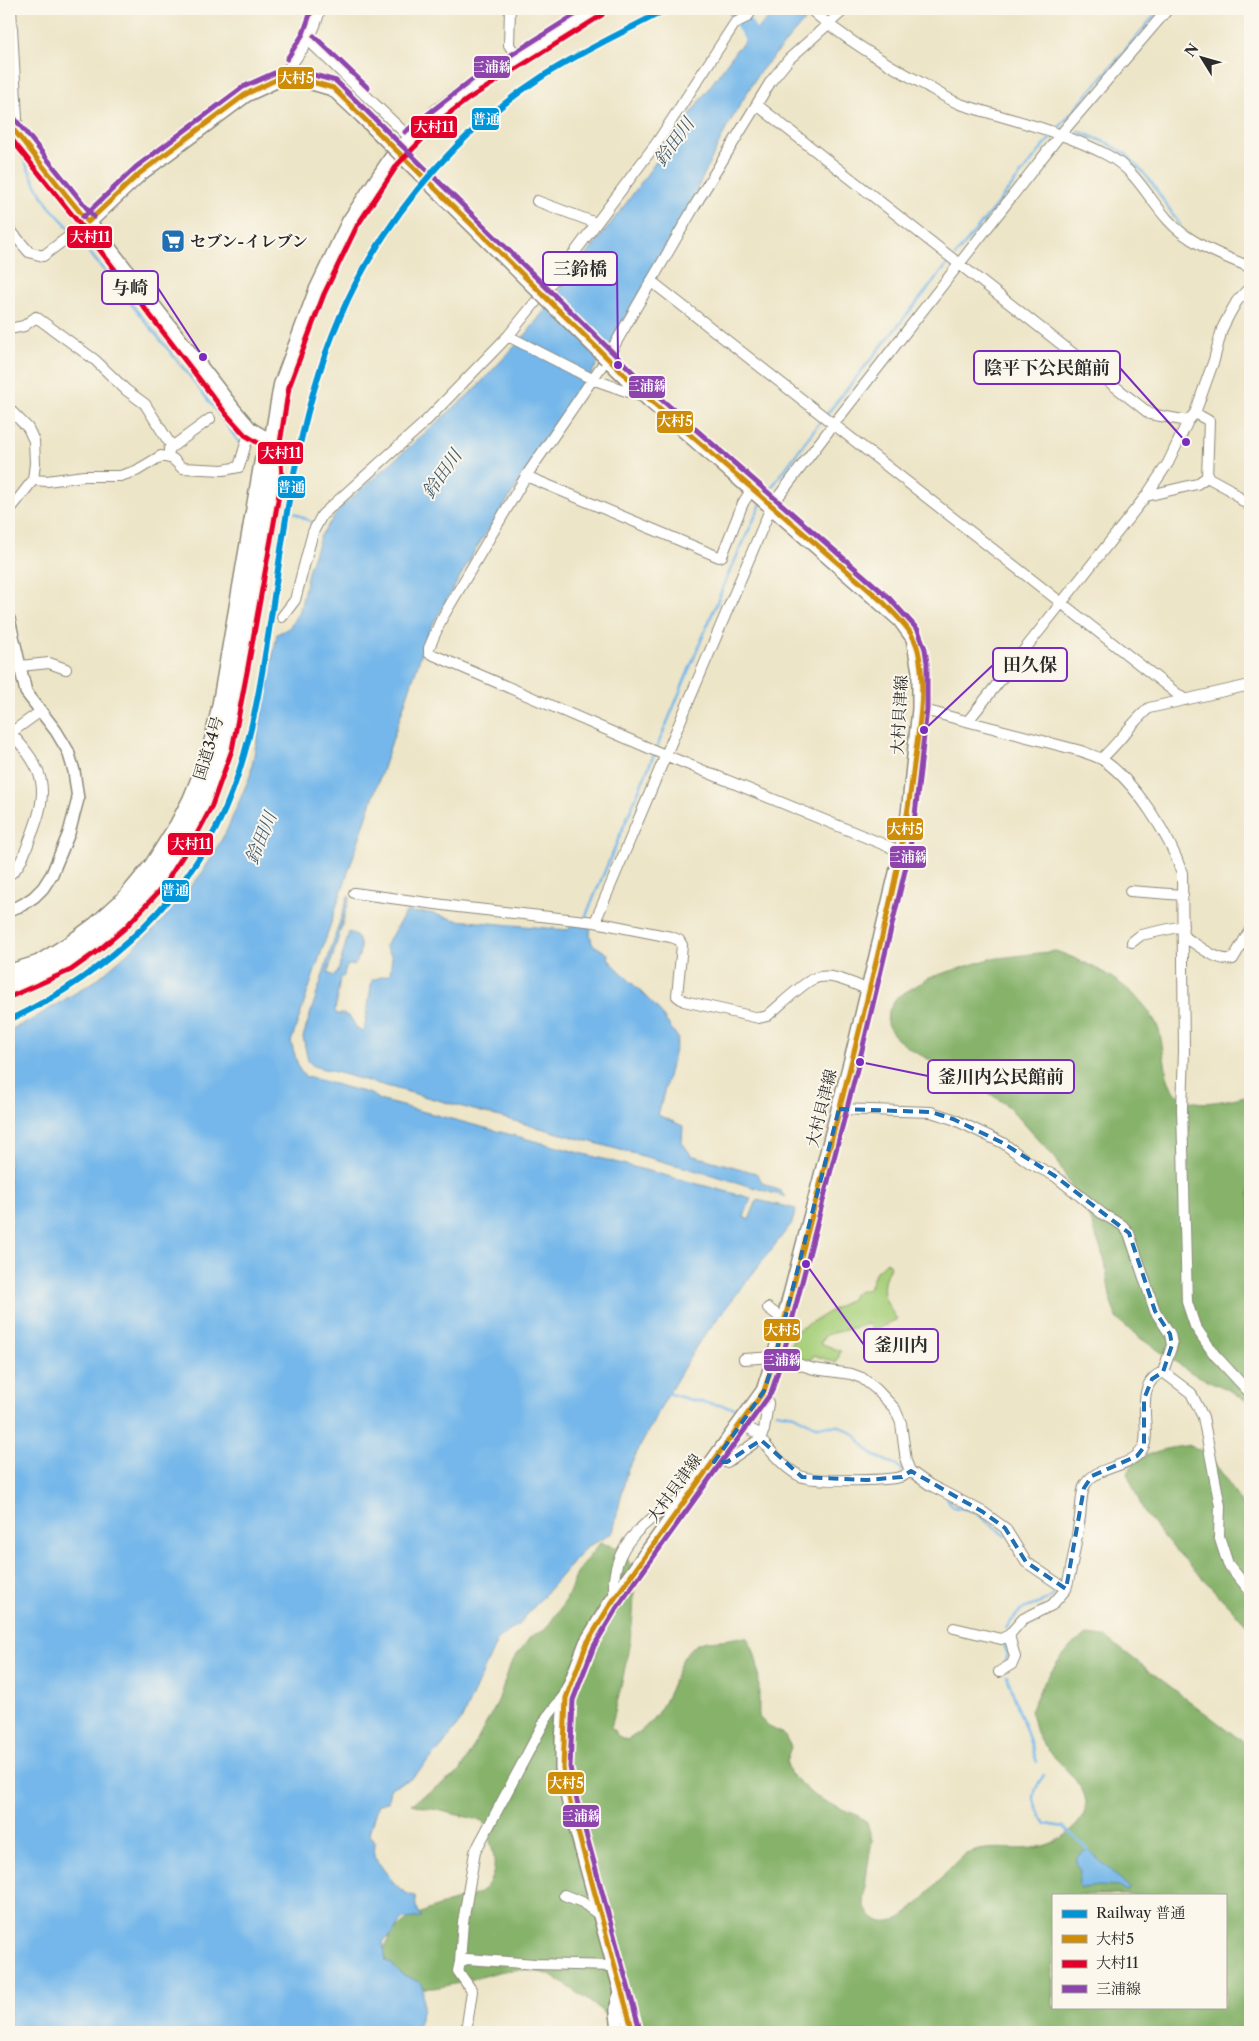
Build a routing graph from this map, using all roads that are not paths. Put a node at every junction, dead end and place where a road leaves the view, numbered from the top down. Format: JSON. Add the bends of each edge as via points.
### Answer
{"nodes":[{"id":1,"x":11,"y":9,"type":"edge"},
{"id":2,"x":320,"y":9,"type":"edge"},
{"id":3,"x":598,"y":9,"type":"edge"},
{"id":4,"x":810,"y":9,"type":"edge"},
{"id":5,"x":845,"y":9,"type":"edge"},
{"id":6,"x":1168,"y":9,"type":"edge"},
{"id":7,"x":507,"y":11,"type":"edge"},
{"id":8,"x":750,"y":13,"type":"edge"},
{"id":9,"x":826,"y":23,"type":"junction"},
{"id":10,"x":309,"y":41,"type":"junction"},
{"id":11,"x":518,"y":58,"type":"junction"},
{"id":12,"x":282,"y":77,"type":"junction"},
{"id":13,"x":757,"y":105,"type":"junction"},
{"id":14,"x":9,"y":124,"type":"edge"},
{"id":15,"x":1059,"y":134,"type":"junction"},
{"id":16,"x":18,"y":137,"type":"junction"},
{"id":17,"x":410,"y":138,"type":"junction"},
{"id":18,"x":537,"y":201,"type":"dead end"},
{"id":19,"x":596,"y":223,"type":"junction"},
{"id":20,"x":83,"y":225,"type":"junction"},
{"id":21,"x":9,"y":229,"type":"edge"},
{"id":22,"x":954,"y":260,"type":"junction"},
{"id":23,"x":1250,"y":267,"type":"edge"},
{"id":24,"x":651,"y":281,"type":"junction"},
{"id":25,"x":1250,"y":288,"type":"edge"},
{"id":26,"x":9,"y":329,"type":"edge"},
{"id":27,"x":512,"y":338,"type":"junction"},
{"id":28,"x":607,"y":358,"type":"junction"},
{"id":29,"x":589,"y":378,"type":"junction"},
{"id":30,"x":649,"y":399,"type":"junction"},
{"id":31,"x":9,"y":409,"type":"edge"},
{"id":32,"x":1191,"y":417,"type":"junction"},
{"id":33,"x":210,"y":419,"type":"dead end"},
{"id":34,"x":832,"y":424,"type":"junction"},
{"id":35,"x":248,"y":436,"type":"junction"},
{"id":36,"x":272,"y":443,"type":"junction"},
{"id":37,"x":172,"y":447,"type":"junction"},
{"id":38,"x":167,"y":458,"type":"junction"},
{"id":39,"x":526,"y":476,"type":"junction"},
{"id":40,"x":1207,"y":477,"type":"junction"},
{"id":41,"x":33,"y":480,"type":"junction"},
{"id":42,"x":1146,"y":496,"type":"junction"},
{"id":43,"x":763,"y":498,"type":"junction"},
{"id":44,"x":1250,"y":507,"type":"edge"},
{"id":45,"x":9,"y":511,"type":"edge"},
{"id":46,"x":1062,"y":604,"type":"junction"},
{"id":47,"x":282,"y":617,"type":"dead end"},
{"id":48,"x":9,"y":619,"type":"edge"},
{"id":49,"x":20,"y":666,"type":"junction"},
{"id":50,"x":66,"y":669,"type":"dead end"},
{"id":51,"x":1250,"y":685,"type":"edge"},
{"id":52,"x":1184,"y":700,"type":"junction"},
{"id":53,"x":920,"y":709,"type":"junction"},
{"id":54,"x":41,"y":711,"type":"junction"},
{"id":55,"x":968,"y":720,"type":"junction"},
{"id":56,"x":10,"y":733,"type":"edge"},
{"id":57,"x":663,"y":753,"type":"junction"},
{"id":58,"x":1101,"y":759,"type":"junction"},
{"id":59,"x":902,"y":852,"type":"junction"},
{"id":60,"x":9,"y":875,"type":"edge"},
{"id":61,"x":1130,"y":891,"type":"dead end"},
{"id":62,"x":354,"y":893,"type":"dead end"},
{"id":63,"x":1182,"y":895,"type":"junction"},
{"id":64,"x":9,"y":910,"type":"edge"},
{"id":65,"x":593,"y":922,"type":"junction"},
{"id":66,"x":1250,"y":930,"type":"edge"},
{"id":67,"x":1183,"y":931,"type":"junction"},
{"id":68,"x":1132,"y":942,"type":"dead end"},
{"id":69,"x":9,"y":973,"type":"edge"},
{"id":70,"x":9,"y":989,"type":"edge"},
{"id":71,"x":869,"y":990,"type":"junction"},
{"id":72,"x":839,"y":1109,"type":"junction"},
{"id":73,"x":768,"y":1308,"type":"dead end"},
{"id":74,"x":784,"y":1320,"type":"junction"},
{"id":75,"x":775,"y":1356,"type":"junction"},
{"id":76,"x":744,"y":1359,"type":"dead end"},
{"id":77,"x":1162,"y":1372,"type":"junction"},
{"id":78,"x":764,"y":1390,"type":"junction"},
{"id":79,"x":1250,"y":1393,"type":"edge"},
{"id":80,"x":740,"y":1424,"type":"junction"},
{"id":81,"x":761,"y":1437,"type":"junction"},
{"id":82,"x":714,"y":1462,"type":"junction"},
{"id":83,"x":907,"y":1474,"type":"junction"},
{"id":84,"x":690,"y":1494,"type":"junction"},
{"id":85,"x":1066,"y":1589,"type":"junction"},
{"id":86,"x":1250,"y":1591,"type":"edge"},
{"id":87,"x":615,"y":1600,"type":"junction"},
{"id":88,"x":954,"y":1628,"type":"dead end"},
{"id":89,"x":1009,"y":1635,"type":"junction"},
{"id":90,"x":999,"y":1672,"type":"dead end"},
{"id":91,"x":569,"y":1690,"type":"junction"},
{"id":92,"x":564,"y":1895,"type":"dead end"},
{"id":93,"x":603,"y":1918,"type":"junction"},
{"id":94,"x":460,"y":1962,"type":"junction"},
{"id":95,"x":614,"y":1966,"type":"junction"},
{"id":96,"x":621,"y":1991,"type":"junction"},
{"id":97,"x":466,"y":2032,"type":"edge"},
{"id":98,"x":618,"y":2032,"type":"edge"},
{"id":99,"x":633,"y":2032,"type":"edge"}],
"edges":[{"from":1,"to":16,"type":"street"},
{"from":2,"to":10,"type":"street"},
{"from":3,"to":11,"type":"highway","name":"国道34号"},
{"from":4,"to":9,"type":"street"},
{"from":5,"to":9,"type":"street"},
{"from":6,"to":15,"type":"street"},
{"from":7,"to":11,"type":"street","via":[[509,45]]},
{"from":8,"to":19,"type":"street","via":[[735,23],[658,141]]},
{"from":9,"to":13,"type":"street","via":[[789,59]]},
{"from":9,"to":15,"type":"street","via":[[908,76],[958,103]]},
{"from":10,"to":12,"type":"street"},
{"from":10,"to":17,"type":"street"},
{"from":11,"to":17,"type":"highway","name":"国道34号","via":[[444,108]]},
{"from":12,"to":20,"type":"main road","via":[[246,94],[140,173]]},
{"from":12,"to":28,"type":"main road","name":"大村貝津線","bridge":true,"via":[[302,78],[333,88]]},
{"from":13,"to":22,"type":"street"},
{"from":13,"to":24,"type":"street"},
{"from":14,"to":16,"type":"main road"},
{"from":15,"to":22,"type":"street"},
{"from":15,"to":23,"type":"street","via":[[1128,168],[1169,221],[1187,236]]},
{"from":16,"to":20,"type":"main road"},
{"from":17,"to":36,"type":"highway","name":"国道34号","via":[[392,158],[350,222],[318,291],[282,386]]},
{"from":18,"to":19,"type":"street"},
{"from":19,"to":27,"type":"street"},
{"from":20,"to":21,"type":"street","via":[[43,256],[29,252]]},
{"from":20,"to":35,"type":"main road","via":[[162,320]]},
{"from":22,"to":32,"type":"street","via":[[1150,414]]},
{"from":22,"to":34,"type":"street"},
{"from":24,"to":28,"type":"street"},
{"from":24,"to":34,"type":"street"},
{"from":25,"to":32,"type":"street","via":[[1237,301],[1222,329],[1214,360]]},
{"from":26,"to":37,"type":"street","via":[[24,326],[36,317],[95,360],[145,404]]},
{"from":27,"to":29,"type":"street"},
{"from":27,"to":47,"type":"street","via":[[319,519],[295,600]]},
{"from":28,"to":29,"type":"street"},
{"from":28,"to":30,"type":"main road","name":"大村貝津線"},
{"from":29,"to":30,"type":"street"},
{"from":29,"to":39,"type":"street"},
{"from":30,"to":43,"type":"main road","name":"大村貝津線"},
{"from":31,"to":41,"type":"street","via":[[28,428],[34,441]]},
{"from":32,"to":40,"type":"street","via":[[1209,421]]},
{"from":32,"to":42,"type":"street","via":[[1168,463]]},
{"from":33,"to":37,"type":"street"},
{"from":34,"to":43,"type":"street"},
{"from":34,"to":46,"type":"street"},
{"from":35,"to":36,"type":"main road"},
{"from":35,"to":38,"type":"street","via":[[239,467],[223,470],[182,468]]},
{"from":36,"to":69,"type":"highway","name":"国道34号","via":[[263,460],[210,753],[191,800],[153,865],[113,910],[96,926],[38,964]]},
{"from":36,"to":70,"type":"highway","name":"国道34号","via":[[275,477],[241,666],[225,748],[204,805],[157,882],[120,922],[67,964]]},
{"from":37,"to":38,"type":"street"},
{"from":38,"to":41,"type":"street","via":[[161,456],[136,471],[120,476]]},
{"from":39,"to":43,"type":"street","via":[[719,556],[722,556],[743,503]]},
{"from":39,"to":57,"type":"street","via":[[440,620],[429,653]]},
{"from":40,"to":42,"type":"street","via":[[1197,484]]},
{"from":40,"to":44,"type":"street"},
{"from":41,"to":45,"type":"street"},
{"from":42,"to":46,"type":"street"},
{"from":43,"to":53,"type":"main road","name":"大村貝津線","via":[[900,619],[914,638],[920,671]]},
{"from":43,"to":57,"type":"street"},
{"from":46,"to":52,"type":"street"},
{"from":46,"to":55,"type":"street"},
{"from":48,"to":49,"type":"street"},
{"from":49,"to":50,"type":"street","via":[[49,663]]},
{"from":49,"to":54,"type":"street","via":[[26,692]]},
{"from":51,"to":52,"type":"street"},
{"from":52,"to":58,"type":"street","via":[[1149,708]]},
{"from":53,"to":55,"type":"street"},
{"from":53,"to":59,"type":"main road","name":"大村貝津線"},
{"from":54,"to":56,"type":"street"},
{"from":54,"to":64,"type":"street","via":[[68,751],[76,777],[78,799],[69,833],[52,874],[34,897]]},
{"from":55,"to":58,"type":"street"},
{"from":56,"to":60,"type":"street","via":[[28,752],[43,784],[40,814],[20,864]]},
{"from":57,"to":59,"type":"street"},
{"from":57,"to":65,"type":"street"},
{"from":58,"to":63,"type":"street","via":[[1123,776],[1175,852],[1182,872]]},
{"from":59,"to":71,"type":"main road","name":"大村貝津線"},
{"from":61,"to":63,"type":"street"},
{"from":62,"to":65,"type":"street"},
{"from":63,"to":67,"type":"street"},
{"from":65,"to":71,"type":"street","via":[[679,940],[682,945],[677,996],[684,1001],[759,1018],[767,1016],[813,979],[839,979]]},
{"from":66,"to":67,"type":"street","via":[[1233,959],[1229,960],[1216,956]]},
{"from":67,"to":68,"type":"street","via":[[1141,934]]},
{"from":67,"to":79,"type":"street","via":[[1182,1109],[1187,1302],[1195,1326],[1214,1354]]},
{"from":71,"to":72,"type":"main road","name":"大村貝津線"},
{"from":72,"to":74,"type":"main road","name":"大村貝津線"},
{"from":72,"to":77,"type":"street","via":[[931,1112],[953,1119],[1003,1143],[1122,1225],[1129,1233],[1156,1311],[1170,1334],[1172,1345]]},
{"from":73,"to":74,"type":"street"},
{"from":74,"to":75,"type":"main road","name":"大村貝津線"},
{"from":75,"to":76,"type":"street"},
{"from":75,"to":78,"type":"main road","name":"大村貝津線"},
{"from":75,"to":83,"type":"street","via":[[814,1368],[851,1374],[876,1389],[895,1409],[901,1422]]},
{"from":77,"to":85,"type":"street","via":[[1152,1379],[1144,1399],[1144,1447],[1136,1456],[1092,1476],[1084,1488],[1073,1564]]},
{"from":77,"to":86,"type":"street","via":[[1191,1393],[1203,1417],[1220,1506],[1219,1536],[1228,1564]]},
{"from":78,"to":80,"type":"main road","name":"大村貝津線"},
{"from":78,"to":81,"type":"street","via":[[768,1403]]},
{"from":80,"to":81,"type":"street"},
{"from":80,"to":82,"type":"main road","name":"大村貝津線"},
{"from":81,"to":82,"type":"street","via":[[727,1462]]},
{"from":81,"to":83,"type":"street","via":[[788,1468],[802,1477],[866,1480]]},
{"from":82,"to":84,"type":"main road","name":"大村貝津線"},
{"from":83,"to":85,"type":"street","via":[[983,1512],[1005,1528],[1026,1562]]},
{"from":84,"to":87,"type":"main road","name":"大村貝津線"},
{"from":84,"to":87,"type":"street","via":[[641,1526],[627,1542],[616,1564],[612,1582]]},
{"from":85,"to":89,"type":"street","via":[[1052,1605],[1023,1619]]},
{"from":87,"to":91,"type":"main road","name":"大村貝津線","via":[[587,1643]]},
{"from":88,"to":89,"type":"street","via":[[1000,1639]]},
{"from":89,"to":90,"type":"street","via":[[1015,1657],[1012,1664]]},
{"from":91,"to":93,"type":"main road","name":"大村貝津線","via":[[563,1768],[579,1838]]},
{"from":91,"to":94,"type":"street","via":[[547,1717],[475,1852]]},
{"from":92,"to":93,"type":"street","via":[[582,1902]]},
{"from":93,"to":95,"type":"main road","name":"大村貝津線"},
{"from":94,"to":95,"type":"street","via":[[467,1958]]},
{"from":94,"to":97,"type":"street","via":[[458,1971],[472,1991]]},
{"from":95,"to":96,"type":"main road","name":"大村貝津線"},
{"from":96,"to":98,"type":"street","via":[[615,2007]]},
{"from":96,"to":99,"type":"main road","name":"大村貝津線"}]}
